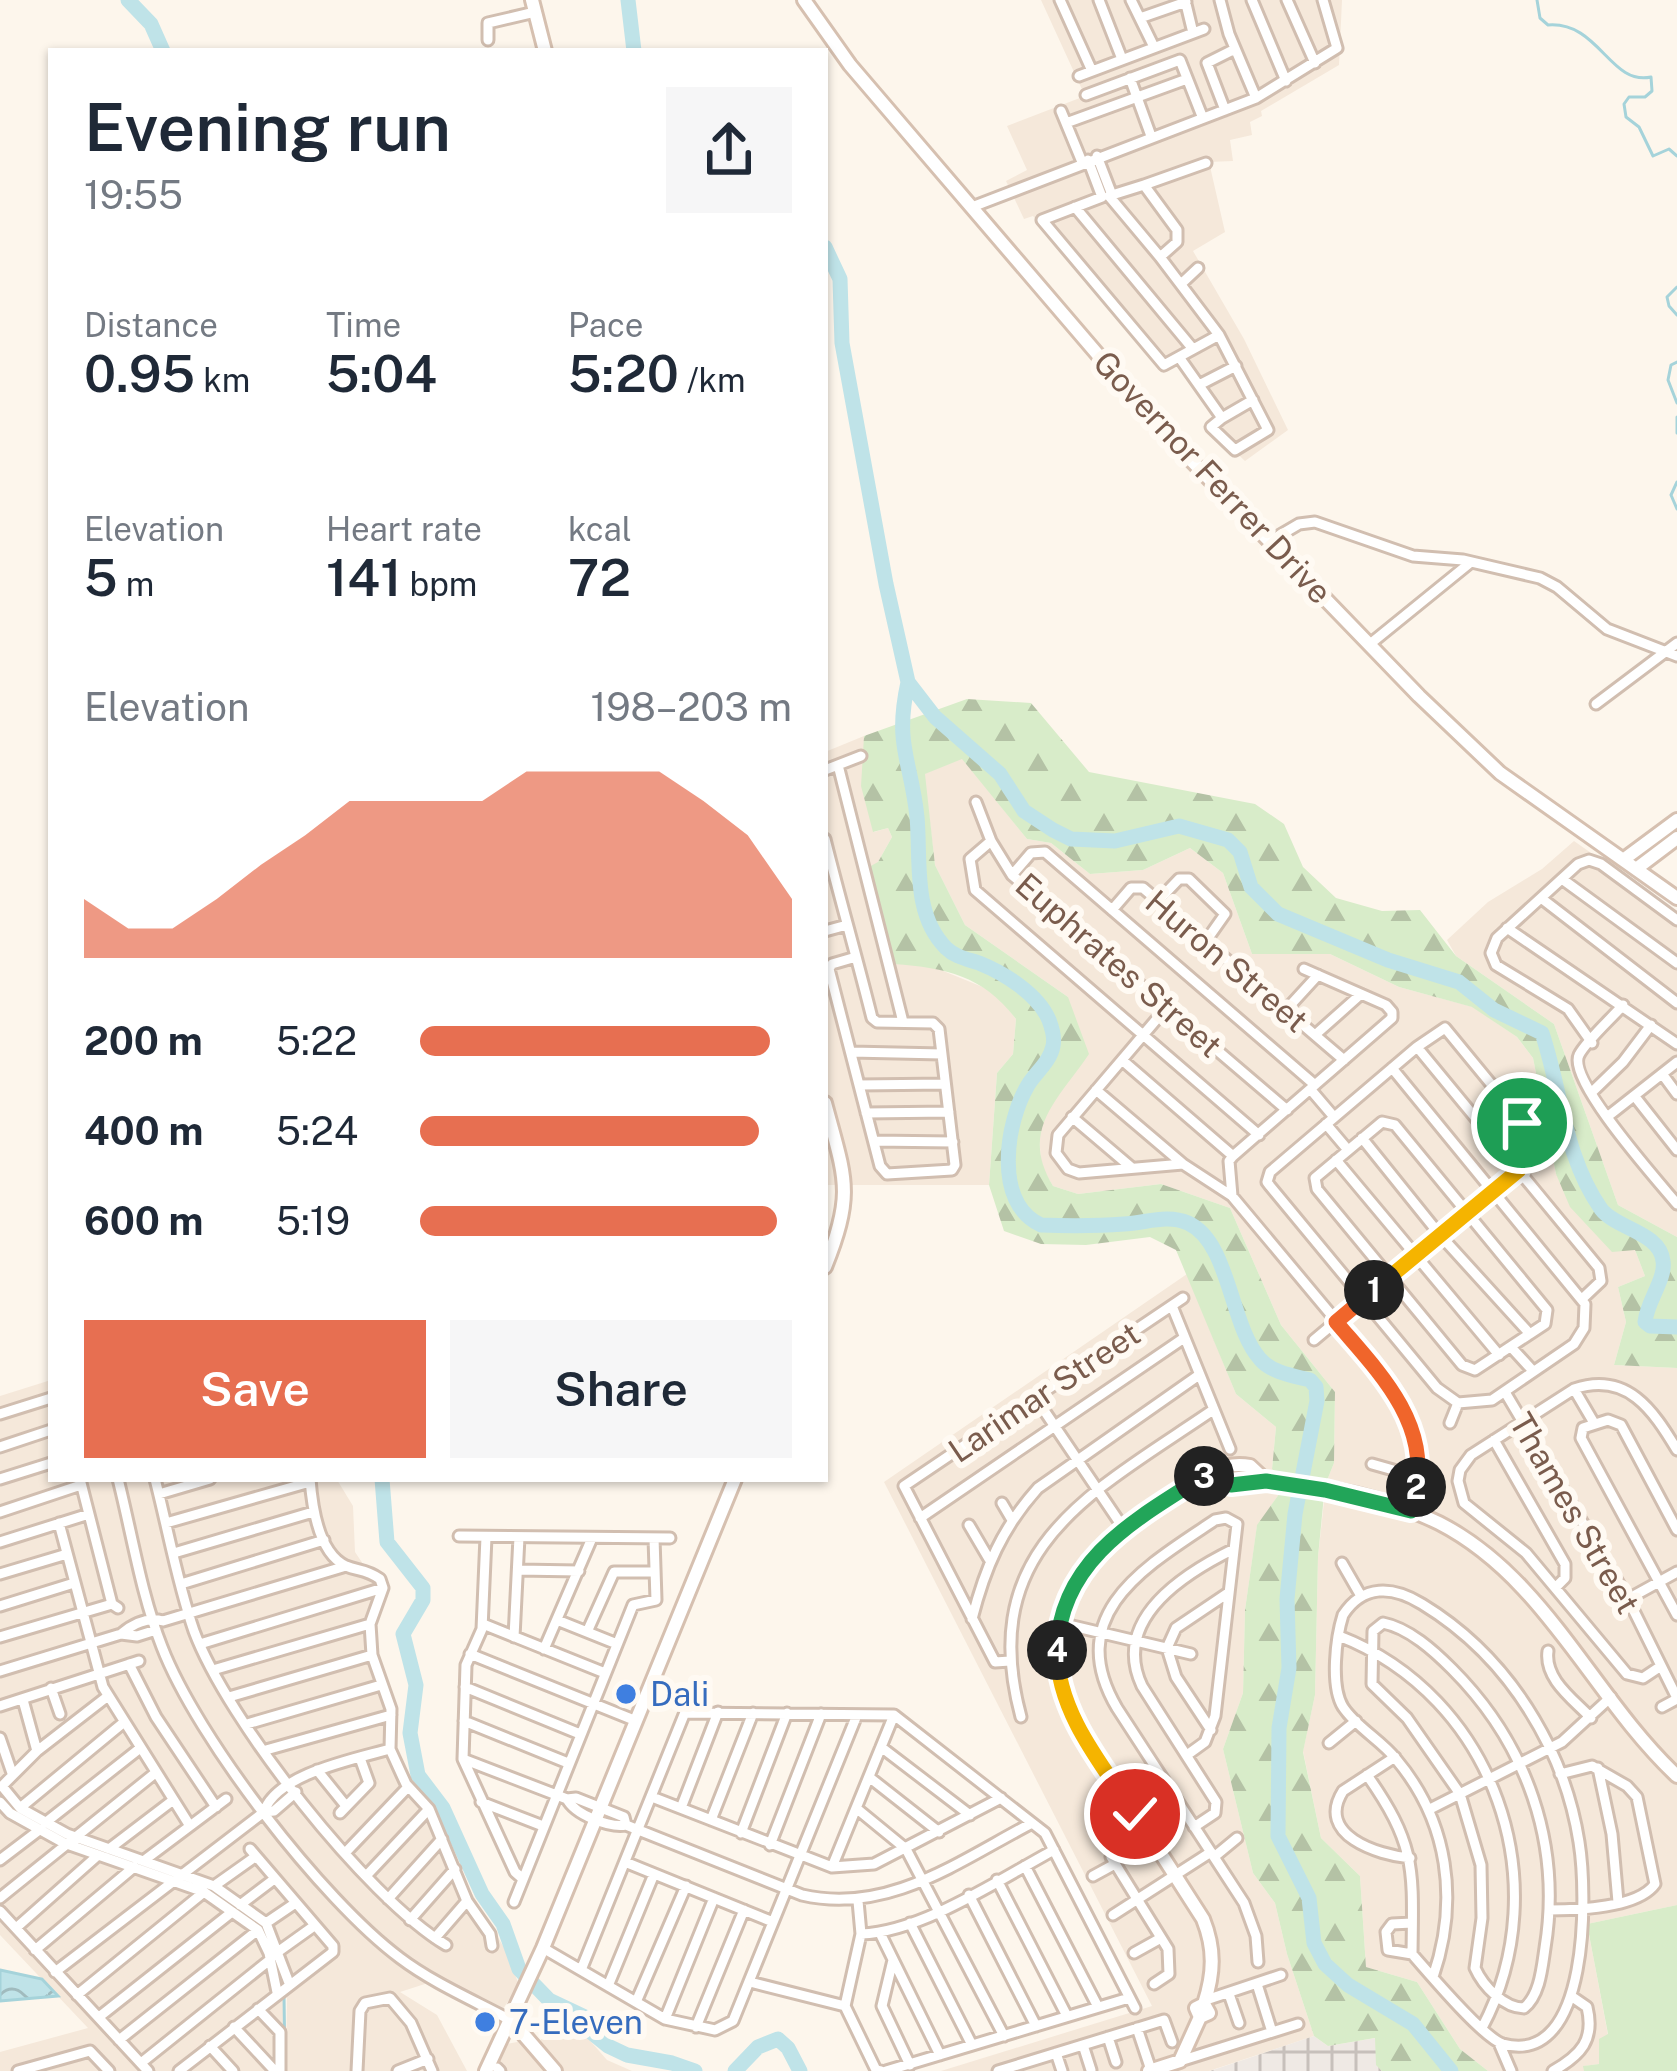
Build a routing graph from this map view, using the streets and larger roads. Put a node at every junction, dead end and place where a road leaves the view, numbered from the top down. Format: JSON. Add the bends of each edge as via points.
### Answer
{"nodes":[{"id":1,"x":804,"y":0,"type":"edge"},
{"id":2,"x":1060,"y":0,"type":"edge"},
{"id":3,"x":1099,"y":0,"type":"edge"},
{"id":4,"x":1131,"y":0,"type":"edge"},
{"id":5,"x":1220,"y":0,"type":"edge"},
{"id":6,"x":1252,"y":0,"type":"edge"},
{"id":7,"x":1287,"y":0,"type":"edge"},
{"id":8,"x":1323,"y":0,"type":"edge"},
{"id":9,"x":1185,"y":1,"type":"edge"},
{"id":10,"x":533,"y":6,"type":"edge"},
{"id":11,"x":1140,"y":18,"type":"junction"},
{"id":12,"x":488,"y":40,"type":"dead end"},
{"id":13,"x":1154,"y":47,"type":"junction"},
{"id":14,"x":544,"y":48,"type":"edge"},
{"id":15,"x":1235,"y":49,"type":"junction"},
{"id":16,"x":1122,"y":59,"type":"junction"},
{"id":17,"x":1315,"y":62,"type":"junction"},
{"id":18,"x":1092,"y":71,"type":"junction"},
{"id":19,"x":1079,"y":76,"type":"dead end"},
{"id":20,"x":1130,"y":79,"type":"junction"},
{"id":21,"x":1187,"y":80,"type":"junction"},
{"id":22,"x":1286,"y":81,"type":"junction"},
{"id":23,"x":1086,"y":95,"type":"dead end"},
{"id":24,"x":1138,"y":97,"type":"junction"},
{"id":25,"x":1256,"y":98,"type":"junction"},
{"id":26,"x":1225,"y":110,"type":"junction"},
{"id":27,"x":1202,"y":116,"type":"junction"},
{"id":28,"x":1151,"y":136,"type":"junction"},
{"id":29,"x":1089,"y":159,"type":"junction"},
{"id":30,"x":1206,"y":163,"type":"dead end"},
{"id":31,"x":1144,"y":185,"type":"junction"},
{"id":32,"x":1108,"y":196,"type":"junction"},
{"id":33,"x":972,"y":207,"type":"junction"},
{"id":34,"x":1075,"y":207,"type":"junction"},
{"id":35,"x":1160,"y":257,"type":"junction"},
{"id":36,"x":1198,"y":268,"type":"dead end"},
{"id":37,"x":1181,"y":284,"type":"junction"},
{"id":38,"x":1219,"y":335,"type":"junction"},
{"id":39,"x":1193,"y":349,"type":"junction"},
{"id":40,"x":1179,"y":357,"type":"junction"},
{"id":41,"x":1236,"y":366,"type":"junction"},
{"id":42,"x":1198,"y":385,"type":"junction"},
{"id":43,"x":1253,"y":400,"type":"junction"},
{"id":44,"x":1222,"y":418,"type":"junction"},
{"id":45,"x":1270,"y":542,"type":"junction"},
{"id":46,"x":1472,"y":562,"type":"junction"},
{"id":47,"x":1677,"y":643,"type":"edge"},
{"id":48,"x":1370,"y":644,"type":"junction"},
{"id":49,"x":1665,"y":652,"type":"junction"},
{"id":50,"x":1677,"y":656,"type":"edge"},
{"id":51,"x":1596,"y":704,"type":"dead end"},
{"id":52,"x":861,"y":756,"type":"dead end"},
{"id":53,"x":838,"y":765,"type":"junction"},
{"id":54,"x":828,"y":769,"type":"edge"},
{"id":55,"x":976,"y":802,"type":"dead end"},
{"id":56,"x":1677,"y":820,"type":"edge"},
{"id":57,"x":1677,"y":838,"type":"edge"},
{"id":58,"x":991,"y":841,"type":"junction"},
{"id":59,"x":828,"y":851,"type":"edge"},
{"id":60,"x":1623,"y":860,"type":"junction"},
{"id":61,"x":1636,"y":869,"type":"junction"},
{"id":62,"x":1012,"y":875,"type":"junction"},
{"id":63,"x":1562,"y":879,"type":"junction"},
{"id":64,"x":838,"y":893,"type":"junction"},
{"id":65,"x":828,"y":896,"type":"edge"},
{"id":66,"x":1541,"y":898,"type":"junction"},
{"id":67,"x":1677,"y":898,"type":"edge"},
{"id":68,"x":1158,"y":901,"type":"junction"},
{"id":69,"x":1112,"y":910,"type":"junction"},
{"id":70,"x":1677,"y":920,"type":"edge"},
{"id":71,"x":847,"y":925,"type":"junction"},
{"id":72,"x":1507,"y":928,"type":"junction"},
{"id":73,"x":828,"y":930,"type":"edge"},
{"id":74,"x":1206,"y":941,"type":"junction"},
{"id":75,"x":856,"y":957,"type":"junction"},
{"id":76,"x":1677,"y":963,"type":"edge"},
{"id":77,"x":1304,"y":969,"type":"dead end"},
{"id":78,"x":1318,"y":975,"type":"junction"},
{"id":79,"x":1361,"y":994,"type":"junction"},
{"id":80,"x":1677,"y":1003,"type":"edge"},
{"id":81,"x":1623,"y":1005,"type":"junction"},
{"id":82,"x":1167,"y":1007,"type":"junction"},
{"id":83,"x":1286,"y":1011,"type":"junction"},
{"id":84,"x":902,"y":1022,"type":"junction"},
{"id":85,"x":1651,"y":1025,"type":"junction"},
{"id":86,"x":1144,"y":1035,"type":"junction"},
{"id":87,"x":1315,"y":1035,"type":"junction"},
{"id":88,"x":1592,"y":1043,"type":"junction"},
{"id":89,"x":1677,"y":1045,"type":"edge"},
{"id":90,"x":1417,"y":1047,"type":"junction"},
{"id":91,"x":851,"y":1052,"type":"junction"},
{"id":92,"x":942,"y":1054,"type":"junction"},
{"id":93,"x":1123,"y":1060,"type":"junction"},
{"id":94,"x":1344,"y":1060,"type":"junction"},
{"id":95,"x":1677,"y":1060,"type":"edge"},
{"id":96,"x":1392,"y":1068,"type":"junction"},
{"id":97,"x":1663,"y":1075,"type":"junction"},
{"id":98,"x":859,"y":1084,"type":"junction"},
{"id":99,"x":945,"y":1084,"type":"junction"},
{"id":100,"x":1313,"y":1088,"type":"junction"},
{"id":101,"x":1096,"y":1090,"type":"junction"},
{"id":102,"x":1592,"y":1093,"type":"junction"},
{"id":103,"x":1677,"y":1094,"type":"edge"},
{"id":104,"x":1636,"y":1097,"type":"junction"},
{"id":105,"x":1287,"y":1110,"type":"junction"},
{"id":106,"x":949,"y":1112,"type":"junction"},
{"id":107,"x":866,"y":1113,"type":"junction"},
{"id":108,"x":828,"y":1115,"type":"edge"},
{"id":109,"x":1072,"y":1117,"type":"junction"},
{"id":110,"x":1607,"y":1117,"type":"junction"},
{"id":111,"x":1330,"y":1120,"type":"junction"},
{"id":112,"x":1259,"y":1135,"type":"junction"},
{"id":113,"x":1362,"y":1138,"type":"junction"},
{"id":114,"x":874,"y":1141,"type":"junction"},
{"id":115,"x":952,"y":1142,"type":"junction"},
{"id":116,"x":1348,"y":1150,"type":"junction"},
{"id":117,"x":1677,"y":1150,"type":"edge"},
{"id":118,"x":1231,"y":1159,"type":"junction"},
{"id":119,"x":1336,"y":1160,"type":"junction"},
{"id":120,"x":1183,"y":1164,"type":"junction"},
{"id":121,"x":1132,"y":1168,"type":"junction"},
{"id":122,"x":1519,"y":1170,"type":"junction"},
{"id":123,"x":1206,"y":1180,"type":"junction"},
{"id":124,"x":1492,"y":1192,"type":"junction"},
{"id":125,"x":1232,"y":1196,"type":"junction"},
{"id":126,"x":1677,"y":1204,"type":"edge"},
{"id":127,"x":1466,"y":1212,"type":"junction"},
{"id":128,"x":1440,"y":1235,"type":"junction"},
{"id":129,"x":1415,"y":1255,"type":"junction"},
{"id":130,"x":828,"y":1259,"type":"edge"},
{"id":131,"x":1389,"y":1277,"type":"junction"},
{"id":132,"x":1183,"y":1298,"type":"dead end"},
{"id":133,"x":1364,"y":1299,"type":"junction"},
{"id":134,"x":1582,"y":1299,"type":"junction"},
{"id":135,"x":1172,"y":1306,"type":"junction"},
{"id":136,"x":1336,"y":1322,"type":"junction"},
{"id":137,"x":1530,"y":1334,"type":"junction"},
{"id":138,"x":1184,"y":1338,"type":"junction"},
{"id":139,"x":1314,"y":1340,"type":"dead end"},
{"id":140,"x":1511,"y":1347,"type":"junction"},
{"id":141,"x":1498,"y":1355,"type":"junction"},
{"id":142,"x":1533,"y":1372,"type":"junction"},
{"id":143,"x":1198,"y":1375,"type":"junction"},
{"id":144,"x":1574,"y":1389,"type":"junction"},
{"id":145,"x":1504,"y":1392,"type":"junction"},
{"id":146,"x":1035,"y":1396,"type":"junction"},
{"id":147,"x":48,"y":1399,"type":"edge"},
{"id":148,"x":1458,"y":1403,"type":"junction"},
{"id":149,"x":1213,"y":1410,"type":"junction"},
{"id":150,"x":0,"y":1414,"type":"edge"},
{"id":151,"x":1523,"y":1420,"type":"junction"},
{"id":152,"x":1594,"y":1423,"type":"junction"},
{"id":153,"x":1450,"y":1424,"type":"dead end"},
{"id":154,"x":1054,"y":1425,"type":"junction"},
{"id":155,"x":48,"y":1431,"type":"edge"},
{"id":156,"x":1494,"y":1440,"type":"junction"},
{"id":157,"x":0,"y":1447,"type":"edge"},
{"id":158,"x":1230,"y":1449,"type":"dead end"},
{"id":159,"x":1677,"y":1450,"type":"edge"},
{"id":160,"x":1076,"y":1457,"type":"junction"},
{"id":161,"x":48,"y":1464,"type":"edge"},
{"id":162,"x":1372,"y":1464,"type":"dead end"},
{"id":163,"x":1210,"y":1472,"type":"junction"},
{"id":164,"x":1418,"y":1477,"type":"junction"},
{"id":165,"x":0,"y":1479,"type":"edge"},
{"id":166,"x":1266,"y":1481,"type":"junction"},
{"id":167,"x":81,"y":1482,"type":"edge"},
{"id":168,"x":119,"y":1482,"type":"edge"},
{"id":169,"x":156,"y":1482,"type":"edge"},
{"id":170,"x":200,"y":1482,"type":"edge"},
{"id":171,"x":303,"y":1482,"type":"edge"},
{"id":172,"x":310,"y":1482,"type":"edge"},
{"id":173,"x":734,"y":1482,"type":"edge"},
{"id":174,"x":1098,"y":1489,"type":"junction"},
{"id":175,"x":159,"y":1494,"type":"junction"},
{"id":176,"x":1002,"y":1503,"type":"dead end"},
{"id":177,"x":1411,"y":1511,"type":"junction"},
{"id":178,"x":0,"y":1512,"type":"edge"},
{"id":179,"x":313,"y":1512,"type":"junction"},
{"id":180,"x":89,"y":1514,"type":"junction"},
{"id":181,"x":920,"y":1518,"type":"junction"},
{"id":182,"x":1012,"y":1520,"type":"junction"},
{"id":183,"x":58,"y":1523,"type":"junction"},
{"id":184,"x":166,"y":1523,"type":"junction"},
{"id":185,"x":969,"y":1525,"type":"dead end"},
{"id":186,"x":1124,"y":1529,"type":"junction"},
{"id":187,"x":1677,"y":1530,"type":"edge"},
{"id":188,"x":459,"y":1537,"type":"dead end"},
{"id":189,"x":486,"y":1537,"type":"junction"},
{"id":190,"x":519,"y":1537,"type":"junction"},
{"id":191,"x":592,"y":1538,"type":"junction"},
{"id":192,"x":654,"y":1538,"type":"junction"},
{"id":193,"x":670,"y":1538,"type":"dead end"},
{"id":194,"x":324,"y":1540,"type":"junction"},
{"id":195,"x":0,"y":1542,"type":"edge"},
{"id":196,"x":1234,"y":1549,"type":"junction"},
{"id":197,"x":174,"y":1553,"type":"junction"},
{"id":198,"x":67,"y":1554,"type":"junction"},
{"id":199,"x":989,"y":1559,"type":"junction"},
{"id":200,"x":1342,"y":1562,"type":"dead end"},
{"id":201,"x":346,"y":1566,"type":"junction"},
{"id":202,"x":518,"y":1570,"type":"junction"},
{"id":203,"x":578,"y":1571,"type":"junction"},
{"id":204,"x":656,"y":1572,"type":"junction"},
{"id":205,"x":1677,"y":1572,"type":"edge"},
{"id":206,"x":0,"y":1574,"type":"edge"},
{"id":207,"x":1660,"y":1581,"type":"junction"},
{"id":208,"x":74,"y":1583,"type":"junction"},
{"id":209,"x":181,"y":1583,"type":"junction"},
{"id":210,"x":1557,"y":1586,"type":"junction"},
{"id":211,"x":382,"y":1588,"type":"junction"},
{"id":212,"x":1228,"y":1593,"type":"junction"},
{"id":213,"x":1361,"y":1596,"type":"junction"},
{"id":214,"x":1628,"y":1599,"type":"junction"},
{"id":215,"x":0,"y":1606,"type":"edge"},
{"id":216,"x":82,"y":1613,"type":"junction"},
{"id":217,"x":189,"y":1614,"type":"junction"},
{"id":218,"x":1677,"y":1615,"type":"edge"},
{"id":219,"x":972,"y":1619,"type":"junction"},
{"id":220,"x":557,"y":1620,"type":"junction"},
{"id":221,"x":1060,"y":1623,"type":"junction"},
{"id":222,"x":157,"y":1624,"type":"junction"},
{"id":223,"x":370,"y":1624,"type":"junction"},
{"id":224,"x":483,"y":1624,"type":"junction"},
{"id":225,"x":587,"y":1632,"type":"junction"},
{"id":226,"x":1102,"y":1633,"type":"junction"},
{"id":227,"x":1339,"y":1636,"type":"junction"},
{"id":228,"x":0,"y":1637,"type":"edge"},
{"id":229,"x":514,"y":1637,"type":"junction"},
{"id":230,"x":1134,"y":1641,"type":"junction"},
{"id":231,"x":90,"y":1643,"type":"junction"},
{"id":232,"x":200,"y":1644,"type":"junction"},
{"id":233,"x":617,"y":1644,"type":"junction"},
{"id":234,"x":1167,"y":1648,"type":"junction"},
{"id":235,"x":1370,"y":1648,"type":"junction"},
{"id":236,"x":544,"y":1649,"type":"junction"},
{"id":237,"x":1548,"y":1651,"type":"dead end"},
{"id":238,"x":470,"y":1654,"type":"junction"},
{"id":239,"x":1191,"y":1654,"type":"dead end"},
{"id":240,"x":372,"y":1655,"type":"junction"},
{"id":241,"x":1510,"y":1655,"type":"dead end"},
{"id":242,"x":1010,"y":1661,"type":"junction"},
{"id":243,"x":1498,"y":1666,"type":"junction"},
{"id":244,"x":1661,"y":1666,"type":"junction"},
{"id":245,"x":213,"y":1670,"type":"junction"},
{"id":246,"x":0,"y":1671,"type":"edge"},
{"id":247,"x":605,"y":1673,"type":"junction"},
{"id":248,"x":98,"y":1674,"type":"junction"},
{"id":249,"x":382,"y":1685,"type":"junction"},
{"id":250,"x":465,"y":1687,"type":"junction"},
{"id":251,"x":51,"y":1688,"type":"junction"},
{"id":252,"x":692,"y":1695,"type":"dead end"},
{"id":253,"x":108,"y":1696,"type":"junction"},
{"id":254,"x":230,"y":1697,"type":"junction"},
{"id":255,"x":1611,"y":1697,"type":"junction"},
{"id":256,"x":1677,"y":1699,"type":"edge"},
{"id":257,"x":23,"y":1700,"type":"junction"},
{"id":258,"x":592,"y":1703,"type":"junction"},
{"id":259,"x":0,"y":1706,"type":"edge"},
{"id":260,"x":1662,"y":1707,"type":"dead end"},
{"id":261,"x":686,"y":1712,"type":"junction"},
{"id":262,"x":718,"y":1712,"type":"junction"},
{"id":263,"x":753,"y":1713,"type":"junction"},
{"id":264,"x":787,"y":1713,"type":"junction"},
{"id":265,"x":60,"y":1714,"type":"dead end"},
{"id":266,"x":821,"y":1714,"type":"junction"},
{"id":267,"x":857,"y":1714,"type":"junction"},
{"id":268,"x":391,"y":1715,"type":"junction"},
{"id":269,"x":894,"y":1715,"type":"junction"},
{"id":270,"x":1021,"y":1717,"type":"dead end"},
{"id":271,"x":1591,"y":1718,"type":"junction"},
{"id":272,"x":634,"y":1720,"type":"junction"},
{"id":273,"x":464,"y":1721,"type":"junction"},
{"id":274,"x":1356,"y":1721,"type":"junction"},
{"id":275,"x":123,"y":1723,"type":"junction"},
{"id":276,"x":247,"y":1724,"type":"junction"},
{"id":277,"x":1211,"y":1730,"type":"junction"},
{"id":278,"x":580,"y":1734,"type":"junction"},
{"id":279,"x":0,"y":1738,"type":"edge"},
{"id":280,"x":1329,"y":1743,"type":"dead end"},
{"id":281,"x":881,"y":1747,"type":"junction"},
{"id":282,"x":390,"y":1748,"type":"junction"},
{"id":283,"x":1550,"y":1748,"type":"junction"},
{"id":284,"x":139,"y":1749,"type":"junction"},
{"id":285,"x":266,"y":1750,"type":"junction"},
{"id":286,"x":37,"y":1751,"type":"junction"},
{"id":287,"x":1187,"y":1755,"type":"junction"},
{"id":288,"x":1395,"y":1757,"type":"junction"},
{"id":289,"x":360,"y":1758,"type":"junction"},
{"id":290,"x":463,"y":1759,"type":"junction"},
{"id":291,"x":1521,"y":1762,"type":"junction"},
{"id":292,"x":568,"y":1763,"type":"junction"},
{"id":293,"x":1598,"y":1768,"type":"junction"},
{"id":294,"x":317,"y":1770,"type":"junction"},
{"id":295,"x":12,"y":1773,"type":"junction"},
{"id":296,"x":154,"y":1774,"type":"junction"},
{"id":297,"x":1561,"y":1774,"type":"junction"},
{"id":298,"x":1367,"y":1775,"type":"junction"},
{"id":299,"x":1677,"y":1776,"type":"edge"},
{"id":300,"x":869,"y":1777,"type":"junction"},
{"id":301,"x":1491,"y":1778,"type":"junction"},
{"id":302,"x":295,"y":1786,"type":"junction"},
{"id":303,"x":408,"y":1787,"type":"junction"},
{"id":304,"x":1460,"y":1794,"type":"junction"},
{"id":305,"x":561,"y":1797,"type":"junction"},
{"id":306,"x":652,"y":1797,"type":"junction"},
{"id":307,"x":1001,"y":1798,"type":"junction"},
{"id":308,"x":226,"y":1799,"type":"dead end"},
{"id":309,"x":172,"y":1801,"type":"junction"},
{"id":310,"x":480,"y":1801,"type":"junction"},
{"id":311,"x":0,"y":1802,"type":"edge"},
{"id":312,"x":215,"y":1807,"type":"junction"},
{"id":313,"x":681,"y":1808,"type":"junction"},
{"id":314,"x":856,"y":1808,"type":"junction"},
{"id":315,"x":429,"y":1809,"type":"junction"},
{"id":316,"x":1430,"y":1809,"type":"junction"},
{"id":317,"x":264,"y":1812,"type":"junction"},
{"id":318,"x":597,"y":1812,"type":"junction"},
{"id":319,"x":10,"y":1814,"type":"edge"},
{"id":320,"x":970,"y":1815,"type":"junction"},
{"id":321,"x":711,"y":1820,"type":"junction"},
{"id":322,"x":1032,"y":1823,"type":"junction"},
{"id":323,"x":190,"y":1826,"type":"junction"},
{"id":324,"x":543,"y":1826,"type":"junction"},
{"id":325,"x":41,"y":1827,"type":"junction"},
{"id":326,"x":1194,"y":1827,"type":"junction"},
{"id":327,"x":638,"y":1829,"type":"junction"},
{"id":328,"x":938,"y":1832,"type":"junction"},
{"id":329,"x":741,"y":1833,"type":"junction"},
{"id":330,"x":1238,"y":1838,"type":"dead end"},
{"id":331,"x":442,"y":1839,"type":"junction"},
{"id":332,"x":68,"y":1840,"type":"junction"},
{"id":333,"x":770,"y":1845,"type":"junction"},
{"id":334,"x":109,"y":1849,"type":"junction"},
{"id":335,"x":906,"y":1849,"type":"junction"},
{"id":336,"x":1054,"y":1850,"type":"junction"},
{"id":337,"x":346,"y":1852,"type":"junction"},
{"id":338,"x":1212,"y":1854,"type":"junction"},
{"id":339,"x":96,"y":1856,"type":"junction"},
{"id":340,"x":800,"y":1858,"type":"junction"},
{"id":341,"x":1411,"y":1858,"type":"junction"},
{"id":342,"x":146,"y":1859,"type":"junction"},
{"id":343,"x":0,"y":1860,"type":"edge"},
{"id":344,"x":625,"y":1862,"type":"junction"},
{"id":345,"x":1025,"y":1866,"type":"junction"},
{"id":346,"x":134,"y":1867,"type":"junction"},
{"id":347,"x":832,"y":1867,"type":"junction"},
{"id":348,"x":455,"y":1869,"type":"junction"},
{"id":349,"x":654,"y":1874,"type":"junction"},
{"id":350,"x":175,"y":1876,"type":"junction"},
{"id":351,"x":366,"y":1876,"type":"junction"},
{"id":352,"x":1094,"y":1876,"type":"dead end"},
{"id":353,"x":1173,"y":1876,"type":"junction"},
{"id":354,"x":523,"y":1879,"type":"junction"},
{"id":355,"x":923,"y":1879,"type":"junction"},
{"id":356,"x":273,"y":1880,"type":"junction"},
{"id":357,"x":997,"y":1880,"type":"junction"},
{"id":358,"x":686,"y":1886,"type":"junction"},
{"id":359,"x":209,"y":1889,"type":"junction"},
{"id":360,"x":788,"y":1889,"type":"junction"},
{"id":361,"x":969,"y":1895,"type":"junction"},
{"id":362,"x":0,"y":1898,"type":"edge"},
{"id":363,"x":714,"y":1898,"type":"junction"},
{"id":364,"x":388,"y":1899,"type":"junction"},
{"id":365,"x":1137,"y":1900,"type":"junction"},
{"id":366,"x":467,"y":1901,"type":"junction"},
{"id":367,"x":858,"y":1901,"type":"junction"},
{"id":368,"x":514,"y":1902,"type":"dead end"},
{"id":369,"x":1618,"y":1902,"type":"junction"},
{"id":370,"x":294,"y":1904,"type":"junction"},
{"id":371,"x":236,"y":1908,"type":"junction"},
{"id":372,"x":744,"y":1910,"type":"junction"},
{"id":373,"x":941,"y":1910,"type":"junction"},
{"id":374,"x":1549,"y":1910,"type":"junction"},
{"id":375,"x":1583,"y":1910,"type":"junction"},
{"id":376,"x":0,"y":1911,"type":"edge"},
{"id":377,"x":1113,"y":1915,"type":"dead end"},
{"id":378,"x":410,"y":1920,"type":"junction"},
{"id":379,"x":773,"y":1922,"type":"junction"},
{"id":380,"x":910,"y":1923,"type":"junction"},
{"id":381,"x":1412,"y":1923,"type":"junction"},
{"id":382,"x":262,"y":1926,"type":"junction"},
{"id":383,"x":314,"y":1926,"type":"junction"},
{"id":384,"x":16,"y":1928,"type":"junction"},
{"id":385,"x":861,"y":1934,"type":"junction"},
{"id":386,"x":880,"y":1934,"type":"junction"},
{"id":387,"x":435,"y":1938,"type":"junction"},
{"id":388,"x":1161,"y":1938,"type":"junction"},
{"id":389,"x":446,"y":1945,"type":"dead end"},
{"id":390,"x":492,"y":1946,"type":"dead end"},
{"id":391,"x":543,"y":1948,"type":"junction"},
{"id":392,"x":35,"y":1950,"type":"junction"},
{"id":393,"x":1134,"y":1953,"type":"dead end"},
{"id":394,"x":1412,"y":1954,"type":"junction"},
{"id":395,"x":275,"y":1955,"type":"junction"},
{"id":396,"x":893,"y":1960,"type":"junction"},
{"id":397,"x":1258,"y":1962,"type":"dead end"},
{"id":398,"x":580,"y":1970,"type":"junction"},
{"id":399,"x":55,"y":1972,"type":"junction"},
{"id":400,"x":1281,"y":1975,"type":"dead end"},
{"id":401,"x":1433,"y":1977,"type":"junction"},
{"id":402,"x":750,"y":1982,"type":"junction"},
{"id":403,"x":1154,"y":1984,"type":"dead end"},
{"id":404,"x":1258,"y":1984,"type":"junction"},
{"id":405,"x":608,"y":1987,"type":"junction"},
{"id":406,"x":283,"y":1988,"type":"junction"},
{"id":407,"x":1229,"y":1994,"type":"junction"},
{"id":408,"x":77,"y":1995,"type":"junction"},
{"id":409,"x":1570,"y":1996,"type":"junction"},
{"id":410,"x":1129,"y":1997,"type":"junction"},
{"id":411,"x":1499,"y":1997,"type":"junction"},
{"id":412,"x":636,"y":2002,"type":"junction"},
{"id":413,"x":845,"y":2006,"type":"junction"},
{"id":414,"x":1098,"y":2007,"type":"junction"},
{"id":415,"x":1203,"y":2007,"type":"junction"},
{"id":416,"x":1135,"y":2008,"type":"dead end"},
{"id":417,"x":258,"y":2009,"type":"junction"},
{"id":418,"x":1067,"y":2016,"type":"junction"},
{"id":419,"x":99,"y":2017,"type":"junction"},
{"id":420,"x":664,"y":2019,"type":"junction"},
{"id":421,"x":512,"y":2021,"type":"junction"},
{"id":422,"x":1238,"y":2023,"type":"dead end"},
{"id":423,"x":1298,"y":2024,"type":"dead end"},
{"id":424,"x":1036,"y":2026,"type":"junction"},
{"id":425,"x":234,"y":2027,"type":"junction"},
{"id":426,"x":696,"y":2027,"type":"junction"},
{"id":427,"x":1137,"y":2028,"type":"junction"},
{"id":428,"x":1483,"y":2029,"type":"junction"},
{"id":429,"x":1272,"y":2032,"type":"junction"},
{"id":430,"x":1004,"y":2036,"type":"junction"},
{"id":431,"x":1108,"y":2037,"type":"junction"},
{"id":432,"x":119,"y":2040,"type":"junction"},
{"id":433,"x":1172,"y":2042,"type":"dead end"},
{"id":434,"x":1499,"y":2043,"type":"junction"},
{"id":435,"x":972,"y":2045,"type":"junction"},
{"id":436,"x":1083,"y":2045,"type":"junction"},
{"id":437,"x":210,"y":2046,"type":"junction"},
{"id":438,"x":1056,"y":2053,"type":"junction"},
{"id":439,"x":77,"y":2054,"type":"junction"},
{"id":440,"x":940,"y":2055,"type":"junction"},
{"id":441,"x":428,"y":2059,"type":"junction"},
{"id":442,"x":1180,"y":2061,"type":"junction"},
{"id":443,"x":1116,"y":2062,"type":"dead end"},
{"id":444,"x":910,"y":2065,"type":"junction"},
{"id":445,"x":53,"y":2066,"type":"edge"},
{"id":446,"x":1030,"y":2066,"type":"edge"},
{"id":447,"x":144,"y":2067,"type":"edge"},
{"id":448,"x":185,"y":2069,"type":"edge"},
{"id":449,"x":394,"y":2069,"type":"edge"},
{"id":450,"x":23,"y":2070,"type":"edge"},
{"id":451,"x":495,"y":2070,"type":"edge"},
{"id":452,"x":881,"y":2070,"type":"edge"},
{"id":453,"x":1002,"y":2070,"type":"edge"},
{"id":454,"x":1091,"y":2070,"type":"edge"},
{"id":455,"x":82,"y":2071,"type":"edge"},
{"id":456,"x":110,"y":2071,"type":"edge"},
{"id":457,"x":233,"y":2071,"type":"edge"},
{"id":458,"x":277,"y":2071,"type":"edge"},
{"id":459,"x":357,"y":2071,"type":"edge"},
{"id":460,"x":432,"y":2071,"type":"edge"},
{"id":461,"x":555,"y":2071,"type":"edge"},
{"id":462,"x":1062,"y":2071,"type":"edge"},
{"id":463,"x":1150,"y":2071,"type":"edge"},
{"id":464,"x":1511,"y":2071,"type":"edge"},
{"id":465,"x":1553,"y":2071,"type":"edge"}],
"edges":[{"from":1,"to":33,"type":"street","name":"Governor Ferrer Drive"},
{"from":2,"to":18,"type":"street"},
{"from":3,"to":16,"type":"street"},
{"from":4,"to":11,"type":"street"},
{"from":5,"to":15,"type":"street"},
{"from":6,"to":22,"type":"street"},
{"from":7,"to":17,"type":"street"},
{"from":8,"to":17,"type":"street","via":[[1337,48]]},
{"from":9,"to":11,"type":"street"},
{"from":9,"to":13,"type":"street","via":[[1198,31]]},
{"from":10,"to":12,"type":"street","via":[[488,23]]},
{"from":10,"to":14,"type":"street"},
{"from":11,"to":13,"type":"street"},
{"from":13,"to":16,"type":"street"},
{"from":15,"to":25,"type":"street"},
{"from":15,"to":26,"type":"street","via":[[1207,63]]},
{"from":16,"to":18,"type":"street"},
{"from":16,"to":20,"type":"street"},
{"from":17,"to":22,"type":"street"},
{"from":18,"to":19,"type":"street"},
{"from":20,"to":21,"type":"street","via":[[1180,60]]},
{"from":20,"to":23,"type":"street"},
{"from":20,"to":24,"type":"street"},
{"from":21,"to":24,"type":"street"},
{"from":21,"to":27,"type":"street"},
{"from":22,"to":25,"type":"street"},
{"from":24,"to":28,"type":"street"},
{"from":24,"to":29,"type":"street","via":[[1064,117]]},
{"from":25,"to":26,"type":"street"},
{"from":26,"to":27,"type":"street"},
{"from":27,"to":28,"type":"street"},
{"from":28,"to":29,"type":"street"},
{"from":29,"to":32,"type":"street"},
{"from":29,"to":33,"type":"street"},
{"from":30,"to":31,"type":"street"},
{"from":31,"to":32,"type":"street"},
{"from":31,"to":35,"type":"street","via":[[1177,230],[1177,242]]},
{"from":32,"to":34,"type":"street"},
{"from":32,"to":35,"type":"street"},
{"from":33,"to":45,"type":"street","name":"Governor Ferrer Drive","via":[[1164,432]]},
{"from":34,"to":39,"type":"street"},
{"from":34,"to":40,"type":"street","via":[[1042,220],[1163,365]]},
{"from":35,"to":37,"type":"street"},
{"from":36,"to":37,"type":"street"},
{"from":37,"to":38,"type":"street"},
{"from":38,"to":39,"type":"street"},
{"from":38,"to":41,"type":"street"},
{"from":39,"to":40,"type":"street"},
{"from":40,"to":42,"type":"street"},
{"from":41,"to":42,"type":"street"},
{"from":41,"to":43,"type":"street"},
{"from":42,"to":44,"type":"street"},
{"from":43,"to":44,"type":"street"},
{"from":43,"to":44,"type":"street","via":[[1271,435],[1235,450],[1211,427]]},
{"from":45,"to":46,"type":"street","via":[[1310,521],[1413,556]]},
{"from":45,"to":48,"type":"street","name":"Governor Ferrer Drive"},
{"from":46,"to":48,"type":"street"},
{"from":46,"to":49,"type":"street","via":[[1550,582],[1598,623]]},
{"from":47,"to":49,"type":"street"},
{"from":48,"to":60,"type":"street","name":"Governor Ferrer Drive","via":[[1500,773]]},
{"from":49,"to":50,"type":"street"},
{"from":49,"to":51,"type":"street"},
{"from":52,"to":53,"type":"street"},
{"from":53,"to":54,"type":"street"},
{"from":53,"to":84,"type":"street"},
{"from":55,"to":58,"type":"street","name":"Euphrates Street"},
{"from":56,"to":60,"type":"street"},
{"from":57,"to":61,"type":"street"},
{"from":58,"to":62,"type":"street","name":"Euphrates Street"},
{"from":58,"to":86,"type":"street","via":[[970,860],[975,890]]},
{"from":59,"to":64,"type":"street"},
{"from":60,"to":61,"type":"street","name":"Governor Ferrer Drive"},
{"from":61,"to":67,"type":"street","name":"Governor Ferrer Drive"},
{"from":62,"to":69,"type":"street","via":[[1040,850]]},
{"from":62,"to":82,"type":"street","name":"Euphrates Street"},
{"from":63,"to":66,"type":"street"},
{"from":63,"to":70,"type":"street","via":[[1596,861]]},
{"from":63,"to":76,"type":"street"},
{"from":64,"to":65,"type":"street"},
{"from":64,"to":71,"type":"street"},
{"from":66,"to":72,"type":"street"},
{"from":66,"to":80,"type":"street"},
{"from":68,"to":69,"type":"street","name":"Huron Street","via":[[1137,886]]},
{"from":68,"to":74,"type":"street","name":"Huron Street"},
{"from":68,"to":74,"type":"street","via":[[1189,879],[1225,914]]},
{"from":69,"to":100,"type":"street"},
{"from":71,"to":73,"type":"street"},
{"from":71,"to":75,"type":"street"},
{"from":72,"to":81,"type":"street"},
{"from":72,"to":88,"type":"street","via":[[1492,946],[1496,965],[1568,1009]]},
{"from":74,"to":83,"type":"street","name":"Huron Street"},
{"from":75,"to":84,"type":"street","via":[[874,1020]]},
{"from":75,"to":91,"type":"street","via":[[829,969]]},
{"from":77,"to":78,"type":"street"},
{"from":78,"to":79,"type":"street"},
{"from":78,"to":83,"type":"street"},
{"from":79,"to":87,"type":"street"},
{"from":79,"to":94,"type":"street","via":[[1392,1018]]},
{"from":81,"to":85,"type":"street"},
{"from":81,"to":88,"type":"street"},
{"from":82,"to":86,"type":"street"},
{"from":82,"to":105,"type":"street","name":"Euphrates Street"},
{"from":83,"to":87,"type":"street","name":"Huron Street"},
{"from":84,"to":92,"type":"street","via":[[937,1025]]},
{"from":85,"to":89,"type":"street"},
{"from":85,"to":102,"type":"street"},
{"from":86,"to":93,"type":"street"},
{"from":86,"to":112,"type":"street"},
{"from":87,"to":94,"type":"street","name":"Huron Street"},
{"from":88,"to":102,"type":"street","via":[[1577,1063]]},
{"from":89,"to":95,"type":"street"},
{"from":90,"to":96,"type":"street"},
{"from":90,"to":122,"type":"street"},
{"from":90,"to":122,"type":"street","via":[[1445,1028],[1522,1123],[1529,1148]]},
{"from":91,"to":92,"type":"street"},
{"from":91,"to":98,"type":"street"},
{"from":92,"to":99,"type":"street"},
{"from":93,"to":101,"type":"street"},
{"from":93,"to":118,"type":"street"},
{"from":94,"to":100,"type":"street"},
{"from":95,"to":97,"type":"street"},
{"from":96,"to":111,"type":"street"},
{"from":96,"to":124,"type":"street"},
{"from":97,"to":103,"type":"street"},
{"from":97,"to":104,"type":"street"},
{"from":98,"to":99,"type":"street"},
{"from":98,"to":107,"type":"street"},
{"from":99,"to":106,"type":"street"},
{"from":100,"to":105,"type":"street"},
{"from":100,"to":111,"type":"street"},
{"from":101,"to":109,"type":"street"},
{"from":101,"to":120,"type":"street"},
{"from":102,"to":110,"type":"street"},
{"from":104,"to":110,"type":"street"},
{"from":104,"to":117,"type":"street"},
{"from":105,"to":112,"type":"street"},
{"from":106,"to":107,"type":"street"},
{"from":106,"to":115,"type":"street"},
{"from":107,"to":114,"type":"street"},
{"from":108,"to":130,"type":"street","via":[[847,1197]]},
{"from":109,"to":121,"type":"street"},
{"from":109,"to":121,"type":"street","via":[[1056,1143],[1068,1169]]},
{"from":110,"to":126,"type":"street"},
{"from":111,"to":116,"type":"street"},
{"from":111,"to":133,"type":"street","via":[[1267,1179]]},
{"from":112,"to":118,"type":"street"},
{"from":113,"to":116,"type":"street"},
{"from":113,"to":127,"type":"street","via":[[1382,1122],[1395,1125]]},
{"from":113,"to":128,"type":"street"},
{"from":114,"to":115,"type":"street"},
{"from":114,"to":115,"type":"street","via":[[886,1174],[949,1171],[956,1165]]},
{"from":116,"to":119,"type":"street"},
{"from":118,"to":123,"type":"street"},
{"from":118,"to":125,"type":"street"},
{"from":119,"to":129,"type":"street"},
{"from":119,"to":131,"type":"street","via":[[1316,1178],[1316,1189]]},
{"from":120,"to":121,"type":"street"},
{"from":120,"to":123,"type":"street"},
{"from":122,"to":124,"type":"street"},
{"from":122,"to":134,"type":"street","via":[[1599,1268],[1601,1281]]},
{"from":123,"to":125,"type":"street"},
{"from":124,"to":127,"type":"street"},
{"from":124,"to":134,"type":"street"},
{"from":125,"to":136,"type":"street"},
{"from":127,"to":128,"type":"street"},
{"from":127,"to":137,"type":"street","via":[[1547,1310],[1548,1321]]},
{"from":128,"to":129,"type":"street"},
{"from":128,"to":137,"type":"street"},
{"from":129,"to":131,"type":"street"},
{"from":129,"to":141,"type":"street"},
{"from":131,"to":133,"type":"street"},
{"from":131,"to":141,"type":"street","via":[[1469,1370]]},
{"from":132,"to":135,"type":"street","name":"Larimar Street"},
{"from":133,"to":136,"type":"street"},
{"from":133,"to":148,"type":"street"},
{"from":134,"to":142,"type":"street","via":[[1580,1336]]},
{"from":135,"to":138,"type":"street"},
{"from":135,"to":146,"type":"street","name":"Larimar Street"},
{"from":136,"to":139,"type":"street"},
{"from":136,"to":164,"type":"street","via":[[1403,1408]]},
{"from":137,"to":140,"type":"street"},
{"from":138,"to":143,"type":"street"},
{"from":138,"to":154,"type":"street"},
{"from":140,"to":141,"type":"street"},
{"from":140,"to":142,"type":"street"},
{"from":142,"to":145,"type":"street"},
{"from":143,"to":149,"type":"street"},
{"from":143,"to":160,"type":"street"},
{"from":144,"to":151,"type":"street"},
{"from":144,"to":152,"type":"street"},
{"from":144,"to":159,"type":"street","via":[[1604,1384],[1633,1393]]},
{"from":145,"to":148,"type":"street","via":[[1481,1404]]},
{"from":145,"to":151,"type":"street","name":"Thames Street"},
{"from":146,"to":154,"type":"street"},
{"from":146,"to":181,"type":"street","name":"Larimar Street","via":[[904,1486]]},
{"from":147,"to":150,"type":"street"},
{"from":148,"to":153,"type":"street"},
{"from":149,"to":158,"type":"street"},
{"from":149,"to":174,"type":"street"},
{"from":151,"to":156,"type":"street"},
{"from":151,"to":214,"type":"street","name":"Thames Street"},
{"from":152,"to":187,"type":"street","via":[[1622,1425]]},
{"from":152,"to":207,"type":"street","via":[[1581,1438]]},
{"from":154,"to":160,"type":"street"},
{"from":154,"to":181,"type":"street"},
{"from":155,"to":157,"type":"street"},
{"from":156,"to":210,"type":"street","via":[[1565,1564]]},
{"from":156,"to":210,"type":"street","via":[[1464,1462],[1460,1496]]},
{"from":160,"to":174,"type":"street"},
{"from":160,"to":182,"type":"street"},
{"from":161,"to":165,"type":"street"},
{"from":162,"to":164,"type":"street"},
{"from":163,"to":166,"type":"street","via":[[1231,1485]]},
{"from":163,"to":166,"type":"street","via":[[1250,1466]]},
{"from":163,"to":186,"type":"street"},
{"from":164,"to":177,"type":"street"},
{"from":166,"to":177,"type":"street"},
{"from":167,"to":178,"type":"street"},
{"from":167,"to":180,"type":"street"},
{"from":168,"to":222,"type":"street"},
{"from":169,"to":175,"type":"street"},
{"from":170,"to":175,"type":"street"},
{"from":171,"to":184,"type":"street"},
{"from":172,"to":179,"type":"street"},
{"from":173,"to":272,"type":"street"},
{"from":174,"to":186,"type":"street"},
{"from":174,"to":242,"type":"street","via":[[1054,1528],[1029,1570],[1011,1620]]},
{"from":175,"to":184,"type":"street"},
{"from":176,"to":182,"type":"street"},
{"from":177,"to":255,"type":"street","via":[[1493,1558]]},
{"from":179,"to":194,"type":"street"},
{"from":179,"to":197,"type":"street"},
{"from":180,"to":183,"type":"street"},
{"from":180,"to":216,"type":"street","via":[[115,1606]]},
{"from":181,"to":219,"type":"street"},
{"from":182,"to":199,"type":"street"},
{"from":183,"to":195,"type":"street"},
{"from":183,"to":198,"type":"street"},
{"from":184,"to":197,"type":"street"},
{"from":185,"to":199,"type":"street"},
{"from":186,"to":221,"type":"street","via":[[1076,1579]]},
{"from":188,"to":189,"type":"street"},
{"from":189,"to":190,"type":"street"},
{"from":189,"to":224,"type":"street"},
{"from":190,"to":191,"type":"street"},
{"from":190,"to":202,"type":"street"},
{"from":191,"to":192,"type":"street"},
{"from":191,"to":203,"type":"street"},
{"from":192,"to":193,"type":"street"},
{"from":192,"to":204,"type":"street"},
{"from":194,"to":201,"type":"street"},
{"from":194,"to":209,"type":"street"},
{"from":196,"to":212,"type":"street"},
{"from":196,"to":226,"type":"street","via":[[1237,1524],[1215,1520],[1141,1570],[1119,1593]]},
{"from":196,"to":230,"type":"street","via":[[1151,1605]]},
{"from":197,"to":209,"type":"street"},
{"from":198,"to":206,"type":"street"},
{"from":198,"to":208,"type":"street"},
{"from":199,"to":219,"type":"street"},
{"from":200,"to":213,"type":"street"},
{"from":201,"to":211,"type":"street","via":[[370,1572]]},
{"from":201,"to":217,"type":"street"},
{"from":202,"to":203,"type":"street"},
{"from":202,"to":229,"type":"street"},
{"from":203,"to":220,"type":"street"},
{"from":204,"to":225,"type":"street","via":[[614,1572]]},
{"from":204,"to":233,"type":"street","via":[[656,1600],[633,1605]]},
{"from":205,"to":207,"type":"street"},
{"from":207,"to":214,"type":"street"},
{"from":207,"to":218,"type":"street"},
{"from":208,"to":215,"type":"street"},
{"from":208,"to":216,"type":"street"},
{"from":209,"to":217,"type":"street"},
{"from":210,"to":244,"type":"street","via":[[1631,1678]]},
{"from":211,"to":223,"type":"street"},
{"from":211,"to":232,"type":"street"},
{"from":212,"to":234,"type":"street","via":[[1176,1628]]},
{"from":212,"to":277,"type":"street"},
{"from":213,"to":227,"type":"street","via":[[1343,1615]]},
{"from":213,"to":243,"type":"street","via":[[1403,1587]]},
{"from":214,"to":244,"type":"street","name":"Thames Street"},
{"from":216,"to":228,"type":"street"},
{"from":216,"to":231,"type":"street"},
{"from":217,"to":222,"type":"street"},
{"from":217,"to":232,"type":"street"},
{"from":219,"to":242,"type":"street","via":[[995,1662]]},
{"from":220,"to":225,"type":"street"},
{"from":220,"to":236,"type":"street"},
{"from":221,"to":226,"type":"street"},
{"from":221,"to":353,"type":"street","via":[[1064,1696]]},
{"from":222,"to":231,"type":"street"},
{"from":222,"to":317,"type":"street","via":[[183,1692]]},
{"from":223,"to":240,"type":"street"},
{"from":223,"to":245,"type":"street"},
{"from":224,"to":229,"type":"street"},
{"from":224,"to":238,"type":"street"},
{"from":225,"to":233,"type":"street"},
{"from":226,"to":230,"type":"street"},
{"from":226,"to":326,"type":"street","via":[[1108,1694]]},
{"from":227,"to":235,"type":"street"},
{"from":227,"to":274,"type":"street","via":[[1339,1699]]},
{"from":229,"to":236,"type":"street"},
{"from":230,"to":234,"type":"street"},
{"from":230,"to":287,"type":"street","via":[[1138,1677]]},
{"from":231,"to":246,"type":"street"},
{"from":231,"to":248,"type":"street"},
{"from":232,"to":245,"type":"street"},
{"from":233,"to":247,"type":"street"},
{"from":234,"to":239,"type":"street"},
{"from":234,"to":277,"type":"street"},
{"from":235,"to":291,"type":"street","via":[[1383,1623],[1437,1654]]},
{"from":235,"to":301,"type":"street","via":[[1434,1696]]},
{"from":235,"to":304,"type":"street","via":[[1374,1690],[1407,1718]]},
{"from":236,"to":247,"type":"street"},
{"from":237,"to":271,"type":"street","via":[[1552,1676]]},
{"from":238,"to":250,"type":"street"},
{"from":238,"to":258,"type":"street"},
{"from":240,"to":249,"type":"street"},
{"from":240,"to":254,"type":"street"},
{"from":241,"to":243,"type":"street"},
{"from":242,"to":270,"type":"street"},
{"from":243,"to":283,"type":"street"},
{"from":244,"to":256,"type":"street","name":"Thames Street"},
{"from":245,"to":254,"type":"street"},
{"from":247,"to":258,"type":"street"},
{"from":248,"to":251,"type":"street"},
{"from":248,"to":253,"type":"street"},
{"from":248,"to":312,"type":"street","via":[[134,1662],[166,1732]]},
{"from":249,"to":268,"type":"street"},
{"from":249,"to":276,"type":"street"},
{"from":250,"to":273,"type":"street"},
{"from":250,"to":278,"type":"street"},
{"from":251,"to":257,"type":"street"},
{"from":251,"to":265,"type":"street"},
{"from":252,"to":261,"type":"street"},
{"from":253,"to":275,"type":"street"},
{"from":253,"to":286,"type":"street"},
{"from":254,"to":276,"type":"street"},
{"from":255,"to":271,"type":"street"},
{"from":255,"to":299,"type":"street"},
{"from":256,"to":260,"type":"street"},
{"from":257,"to":259,"type":"street"},
{"from":257,"to":286,"type":"street"},
{"from":258,"to":272,"type":"street"},
{"from":258,"to":278,"type":"street"},
{"from":261,"to":262,"type":"street"},
{"from":261,"to":306,"type":"street"},
{"from":262,"to":263,"type":"street"},
{"from":262,"to":313,"type":"street"},
{"from":263,"to":264,"type":"street"},
{"from":263,"to":321,"type":"street"},
{"from":264,"to":266,"type":"street"},
{"from":264,"to":329,"type":"street"},
{"from":266,"to":267,"type":"street"},
{"from":266,"to":333,"type":"street"},
{"from":267,"to":269,"type":"street"},
{"from":267,"to":340,"type":"street"},
{"from":268,"to":282,"type":"street"},
{"from":268,"to":285,"type":"street"},
{"from":269,"to":281,"type":"street"},
{"from":269,"to":307,"type":"street"},
{"from":271,"to":283,"type":"street"},
{"from":272,"to":318,"type":"street"},
{"from":273,"to":290,"type":"street"},
{"from":273,"to":292,"type":"street"},
{"from":274,"to":280,"type":"street"},
{"from":274,"to":288,"type":"street"},
{"from":275,"to":284,"type":"street"},
{"from":275,"to":319,"type":"street"},
{"from":276,"to":285,"type":"street"},
{"from":277,"to":287,"type":"street"},
{"from":278,"to":292,"type":"street"},
{"from":279,"to":295,"type":"street"},
{"from":281,"to":300,"type":"street"},
{"from":281,"to":320,"type":"street"},
{"from":282,"to":289,"type":"street"},
{"from":282,"to":303,"type":"street"},
{"from":283,"to":291,"type":"street"},
{"from":283,"to":297,"type":"street"},
{"from":284,"to":296,"type":"street"},
{"from":284,"to":325,"type":"street"},
{"from":285,"to":302,"type":"street"},
{"from":286,"to":295,"type":"street"},
{"from":287,"to":326,"type":"street","via":[[1216,1802],[1215,1813]]},
{"from":288,"to":298,"type":"street"},
{"from":288,"to":316,"type":"street"},
{"from":289,"to":294,"type":"street"},
{"from":289,"to":294,"type":"street","via":[[369,1783],[343,1809]]},
{"from":290,"to":305,"type":"street"},
{"from":290,"to":310,"type":"street"},
{"from":291,"to":301,"type":"street"},
{"from":291,"to":374,"type":"street","via":[[1548,1852]]},
{"from":292,"to":305,"type":"street"},
{"from":293,"to":297,"type":"street"},
{"from":293,"to":369,"type":"street"},
{"from":293,"to":369,"type":"street","via":[[1637,1797],[1656,1880],[1647,1894]]},
{"from":294,"to":302,"type":"street"},
{"from":295,"to":319,"type":"street","via":[[2,1786]]},
{"from":296,"to":309,"type":"street"},
{"from":296,"to":332,"type":"street"},
{"from":297,"to":375,"type":"street","via":[[1579,1841]]},
{"from":298,"to":341,"type":"street"},
{"from":298,"to":341,"type":"street","via":[[1338,1798],[1337,1818],[1350,1838],[1375,1852]]},
{"from":300,"to":314,"type":"street"},
{"from":300,"to":328,"type":"street"},
{"from":301,"to":304,"type":"street"},
{"from":301,"to":411,"type":"street","via":[[1508,1830],[1516,1899]]},
{"from":302,"to":317,"type":"street"},
{"from":302,"to":337,"type":"street"},
{"from":303,"to":315,"type":"street"},
{"from":303,"to":337,"type":"street"},
{"from":304,"to":316,"type":"street"},
{"from":304,"to":411,"type":"street","via":[[1481,1865],[1475,1968]]},
{"from":305,"to":318,"type":"street"},
{"from":305,"to":324,"type":"street"},
{"from":306,"to":313,"type":"street"},
{"from":306,"to":327,"type":"street"},
{"from":307,"to":320,"type":"street"},
{"from":307,"to":322,"type":"street"},
{"from":308,"to":312,"type":"street"},
{"from":309,"to":323,"type":"street"},
{"from":309,"to":334,"type":"street"},
{"from":310,"to":324,"type":"street"},
{"from":310,"to":354,"type":"street"},
{"from":311,"to":319,"type":"street"},
{"from":312,"to":323,"type":"street"},
{"from":313,"to":321,"type":"street"},
{"from":314,"to":335,"type":"street"},
{"from":314,"to":347,"type":"street"},
{"from":315,"to":331,"type":"street"},
{"from":315,"to":351,"type":"street"},
{"from":316,"to":401,"type":"street","via":[[1448,1910]]},
{"from":317,"to":350,"type":"street"},
{"from":317,"to":421,"type":"street","via":[[394,1954]]},
{"from":318,"to":327,"type":"street"},
{"from":318,"to":391,"type":"street"},
{"from":319,"to":325,"type":"street"},
{"from":320,"to":328,"type":"street"},
{"from":321,"to":329,"type":"street"},
{"from":322,"to":336,"type":"street"},
{"from":322,"to":355,"type":"street"},
{"from":323,"to":342,"type":"street"},
{"from":324,"to":354,"type":"street"},
{"from":325,"to":332,"type":"street"},
{"from":325,"to":343,"type":"street"},
{"from":326,"to":338,"type":"street"},
{"from":327,"to":344,"type":"street"},
{"from":327,"to":360,"type":"street"},
{"from":328,"to":335,"type":"street"},
{"from":329,"to":333,"type":"street"},
{"from":330,"to":338,"type":"street"},
{"from":331,"to":348,"type":"street"},
{"from":331,"to":364,"type":"street"},
{"from":332,"to":334,"type":"street"},
{"from":332,"to":339,"type":"street"},
{"from":332,"to":362,"type":"street"},
{"from":333,"to":340,"type":"street"},
{"from":334,"to":342,"type":"street"},
{"from":335,"to":347,"type":"street","via":[[874,1864]]},
{"from":335,"to":355,"type":"street"},
{"from":336,"to":345,"type":"street"},
{"from":336,"to":410,"type":"street"},
{"from":337,"to":351,"type":"street"},
{"from":338,"to":353,"type":"street"},
{"from":338,"to":397,"type":"street","via":[[1251,1919]]},
{"from":339,"to":346,"type":"street"},
{"from":339,"to":384,"type":"street"},
{"from":340,"to":347,"type":"street"},
{"from":340,"to":360,"type":"street"},
{"from":341,"to":381,"type":"street"},
{"from":342,"to":350,"type":"street"},
{"from":344,"to":349,"type":"street"},
{"from":344,"to":398,"type":"street"},
{"from":345,"to":357,"type":"street"},
{"from":345,"to":414,"type":"street"},
{"from":346,"to":350,"type":"street"},
{"from":346,"to":392,"type":"street"},
{"from":348,"to":366,"type":"street"},
{"from":348,"to":378,"type":"street"},
{"from":349,"to":358,"type":"street"},
{"from":349,"to":405,"type":"street"},
{"from":350,"to":359,"type":"street"},
{"from":350,"to":399,"type":"street"},
{"from":351,"to":364,"type":"street"},
{"from":352,"to":365,"type":"street","via":[[1113,1860]]},
{"from":353,"to":365,"type":"street"},
{"from":353,"to":415,"type":"street","via":[[1210,1937]]},
{"from":354,"to":368,"type":"street"},
{"from":355,"to":367,"type":"street"},
{"from":355,"to":373,"type":"street"},
{"from":356,"to":359,"type":"street","via":[[252,1853]]},
{"from":356,"to":370,"type":"street"},
{"from":356,"to":371,"type":"street"},
{"from":357,"to":361,"type":"street"},
{"from":357,"to":418,"type":"street"},
{"from":358,"to":363,"type":"street"},
{"from":358,"to":412,"type":"street"},
{"from":359,"to":371,"type":"street"},
{"from":359,"to":408,"type":"street"},
{"from":360,"to":367,"type":"street"},
{"from":360,"to":379,"type":"street"},
{"from":361,"to":373,"type":"street"},
{"from":361,"to":424,"type":"street"},
{"from":363,"to":372,"type":"street"},
{"from":363,"to":420,"type":"street"},
{"from":364,"to":378,"type":"street"},
{"from":365,"to":377,"type":"street"},
{"from":365,"to":388,"type":"street"},
{"from":366,"to":387,"type":"street"},
{"from":366,"to":390,"type":"street"},
{"from":367,"to":385,"type":"street"},
{"from":369,"to":375,"type":"street"},
{"from":370,"to":382,"type":"street"},
{"from":370,"to":383,"type":"street"},
{"from":371,"to":382,"type":"street"},
{"from":371,"to":419,"type":"street"},
{"from":372,"to":379,"type":"street"},
{"from":372,"to":426,"type":"street"},
{"from":373,"to":380,"type":"street"},
{"from":373,"to":430,"type":"street"},
{"from":374,"to":375,"type":"street"},
{"from":374,"to":411,"type":"street","via":[[1530,2004],[1518,2009]]},
{"from":375,"to":409,"type":"street"},
{"from":376,"to":384,"type":"street"},
{"from":378,"to":387,"type":"street"},
{"from":379,"to":402,"type":"street"},
{"from":380,"to":386,"type":"street"},
{"from":380,"to":435,"type":"street"},
{"from":381,"to":394,"type":"street"},
{"from":381,"to":394,"type":"street","via":[[1386,1932],[1388,1950]]},
{"from":382,"to":395,"type":"street"},
{"from":382,"to":432,"type":"street"},
{"from":383,"to":395,"type":"street"},
{"from":383,"to":406,"type":"street","via":[[333,1952]]},
{"from":384,"to":392,"type":"street"},
{"from":385,"to":386,"type":"street"},
{"from":385,"to":413,"type":"street"},
{"from":386,"to":396,"type":"street"},
{"from":387,"to":389,"type":"street"},
{"from":388,"to":393,"type":"street"},
{"from":388,"to":403,"type":"street","via":[[1171,1967]]},
{"from":391,"to":398,"type":"street"},
{"from":391,"to":421,"type":"street"},
{"from":392,"to":399,"type":"street"},
{"from":394,"to":401,"type":"street"},
{"from":395,"to":406,"type":"street"},
{"from":395,"to":447,"type":"street"},
{"from":396,"to":440,"type":"street"},
{"from":396,"to":444,"type":"street","via":[[882,2006]]},
{"from":398,"to":405,"type":"street"},
{"from":399,"to":408,"type":"street"},
{"from":400,"to":404,"type":"street"},
{"from":401,"to":428,"type":"street"},
{"from":402,"to":413,"type":"street"},
{"from":402,"to":426,"type":"street","via":[[733,2021],[718,2030]]},
{"from":404,"to":407,"type":"street"},
{"from":404,"to":429,"type":"street"},
{"from":405,"to":412,"type":"street"},
{"from":406,"to":417,"type":"street"},
{"from":407,"to":415,"type":"street"},
{"from":407,"to":422,"type":"street"},
{"from":408,"to":419,"type":"street"},
{"from":409,"to":434,"type":"street","via":[[1548,2035]]},
{"from":409,"to":465,"type":"street","via":[[1587,2007],[1589,2040]]},
{"from":410,"to":414,"type":"street"},
{"from":410,"to":416,"type":"street"},
{"from":411,"to":428,"type":"street"},
{"from":412,"to":420,"type":"street"},
{"from":413,"to":452,"type":"street"},
{"from":414,"to":418,"type":"street"},
{"from":415,"to":442,"type":"street"},
{"from":417,"to":425,"type":"street"},
{"from":417,"to":458,"type":"street","via":[[280,2032]]},
{"from":418,"to":424,"type":"street"},
{"from":419,"to":432,"type":"street"},
{"from":420,"to":426,"type":"street"},
{"from":421,"to":451,"type":"street"},
{"from":421,"to":461,"type":"street"},
{"from":423,"to":429,"type":"street"},
{"from":424,"to":430,"type":"street"},
{"from":425,"to":437,"type":"street"},
{"from":425,"to":458,"type":"street"},
{"from":427,"to":431,"type":"street"},
{"from":427,"to":433,"type":"street","via":[[1164,2020]]},
{"from":427,"to":463,"type":"street"},
{"from":428,"to":434,"type":"street"},
{"from":429,"to":442,"type":"street"},
{"from":430,"to":435,"type":"street"},
{"from":431,"to":436,"type":"street"},
{"from":431,"to":443,"type":"street"},
{"from":432,"to":447,"type":"street"},
{"from":434,"to":464,"type":"street"},
{"from":435,"to":440,"type":"street"},
{"from":436,"to":438,"type":"street"},
{"from":436,"to":454,"type":"street"},
{"from":437,"to":448,"type":"street"},
{"from":437,"to":457,"type":"street"},
{"from":438,"to":446,"type":"street"},
{"from":438,"to":462,"type":"street"},
{"from":439,"to":445,"type":"street"},
{"from":439,"to":455,"type":"street"},
{"from":439,"to":456,"type":"street","via":[[90,2051]]},
{"from":440,"to":444,"type":"street"},
{"from":441,"to":449,"type":"street"},
{"from":441,"to":459,"type":"street","via":[[399,2004],[374,2000],[360,2011]]},
{"from":441,"to":460,"type":"street"},
{"from":442,"to":463,"type":"street"},
{"from":444,"to":452,"type":"street"},
{"from":445,"to":450,"type":"street"},
{"from":446,"to":453,"type":"street"}]}
